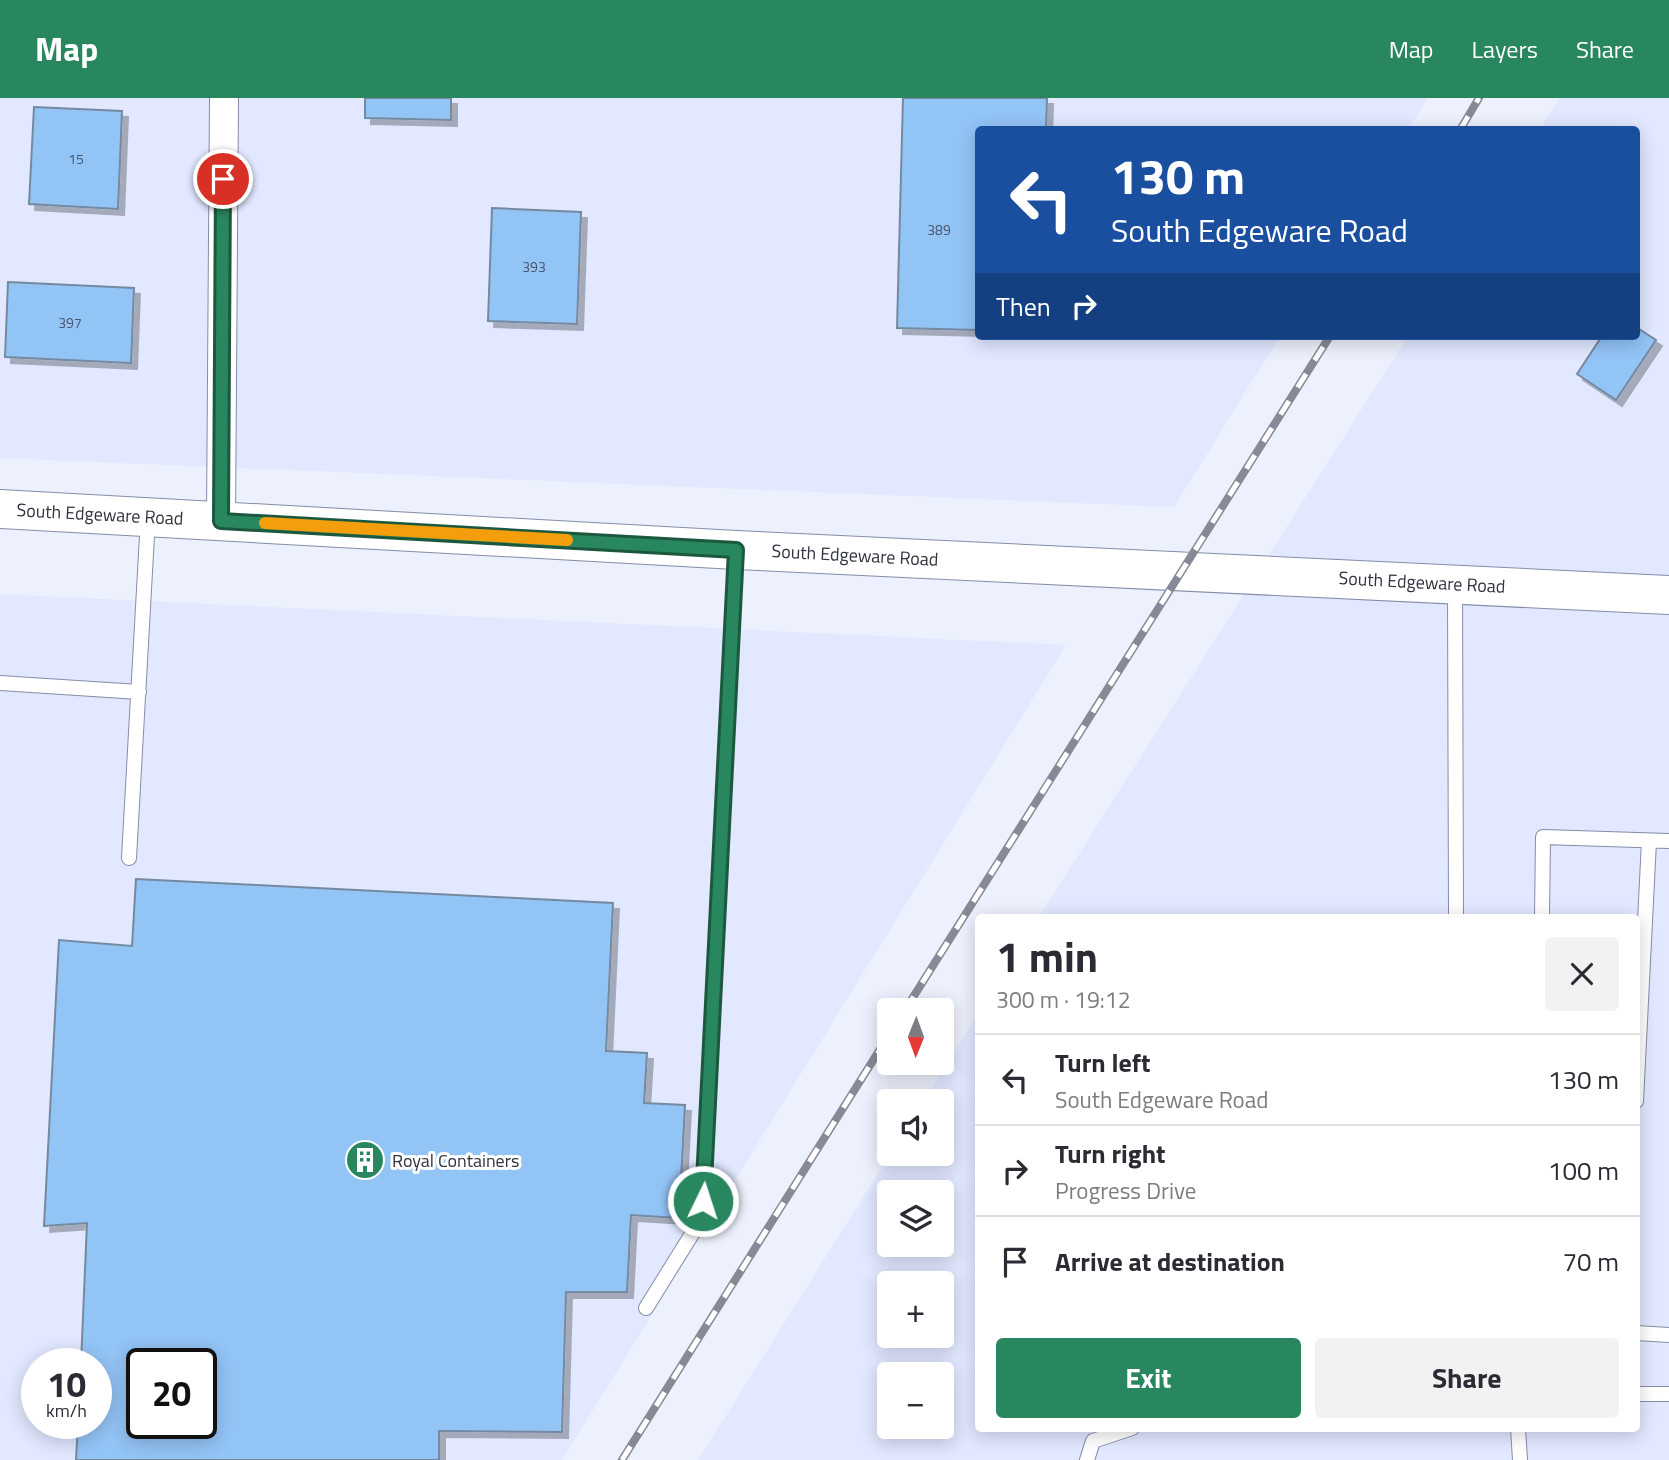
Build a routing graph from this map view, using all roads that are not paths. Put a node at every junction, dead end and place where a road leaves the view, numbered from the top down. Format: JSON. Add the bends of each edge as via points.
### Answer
{"nodes":[{"id":1,"x":224,"y":98,"type":"edge"},
{"id":2,"x":0,"y":509,"type":"edge"},
{"id":3,"x":148,"y":517,"type":"junction"},
{"id":4,"x":221,"y":521,"type":"junction"},
{"id":5,"x":736,"y":550,"type":"junction"},
{"id":6,"x":1455,"y":584,"type":"junction"},
{"id":7,"x":1669,"y":595,"type":"edge"},
{"id":8,"x":0,"y":683,"type":"edge"},
{"id":9,"x":139,"y":692,"type":"junction"},
{"id":10,"x":1649,"y":841,"type":"junction"},
{"id":11,"x":1669,"y":841,"type":"edge"},
{"id":12,"x":129,"y":858,"type":"dead end"},
{"id":13,"x":1456,"y":914,"type":"edge"},
{"id":14,"x":1542,"y":914,"type":"edge"},
{"id":15,"x":1640,"y":1021,"type":"edge"},
{"id":16,"x":646,"y":1308,"type":"dead end"},
{"id":17,"x":1640,"y":1333,"type":"edge"},
{"id":18,"x":1669,"y":1335,"type":"edge"},
{"id":19,"x":1640,"y":1394,"type":"edge"},
{"id":20,"x":1669,"y":1394,"type":"edge"},
{"id":21,"x":1120,"y":1432,"type":"edge"},
{"id":22,"x":1518,"y":1432,"type":"edge"},
{"id":23,"x":1087,"y":1460,"type":"edge"},
{"id":24,"x":1520,"y":1460,"type":"edge"}],
"edges":[{"from":1,"to":4,"type":"street"},
{"from":2,"to":3,"type":"main road","name":"South Edgeware Road"},
{"from":3,"to":4,"type":"main road","name":"South Edgeware Road"},
{"from":3,"to":9,"type":"lane"},
{"from":4,"to":5,"type":"main road","name":"South Edgeware Road"},
{"from":5,"to":6,"type":"main road","name":"South Edgeware Road"},
{"from":5,"to":16,"type":"lane","via":[[703,1201],[692,1234]]},
{"from":6,"to":7,"type":"main road","name":"South Edgeware Road"},
{"from":6,"to":13,"type":"lane"},
{"from":8,"to":9,"type":"lane"},
{"from":9,"to":12,"type":"lane"},
{"from":10,"to":11,"type":"lane"},
{"from":10,"to":14,"type":"lane","via":[[1543,837]]},
{"from":10,"to":15,"type":"lane"},
{"from":17,"to":18,"type":"lane"},
{"from":19,"to":20,"type":"lane"},
{"from":21,"to":23,"type":"lane","via":[[1093,1441]]},
{"from":22,"to":24,"type":"lane"}]}
